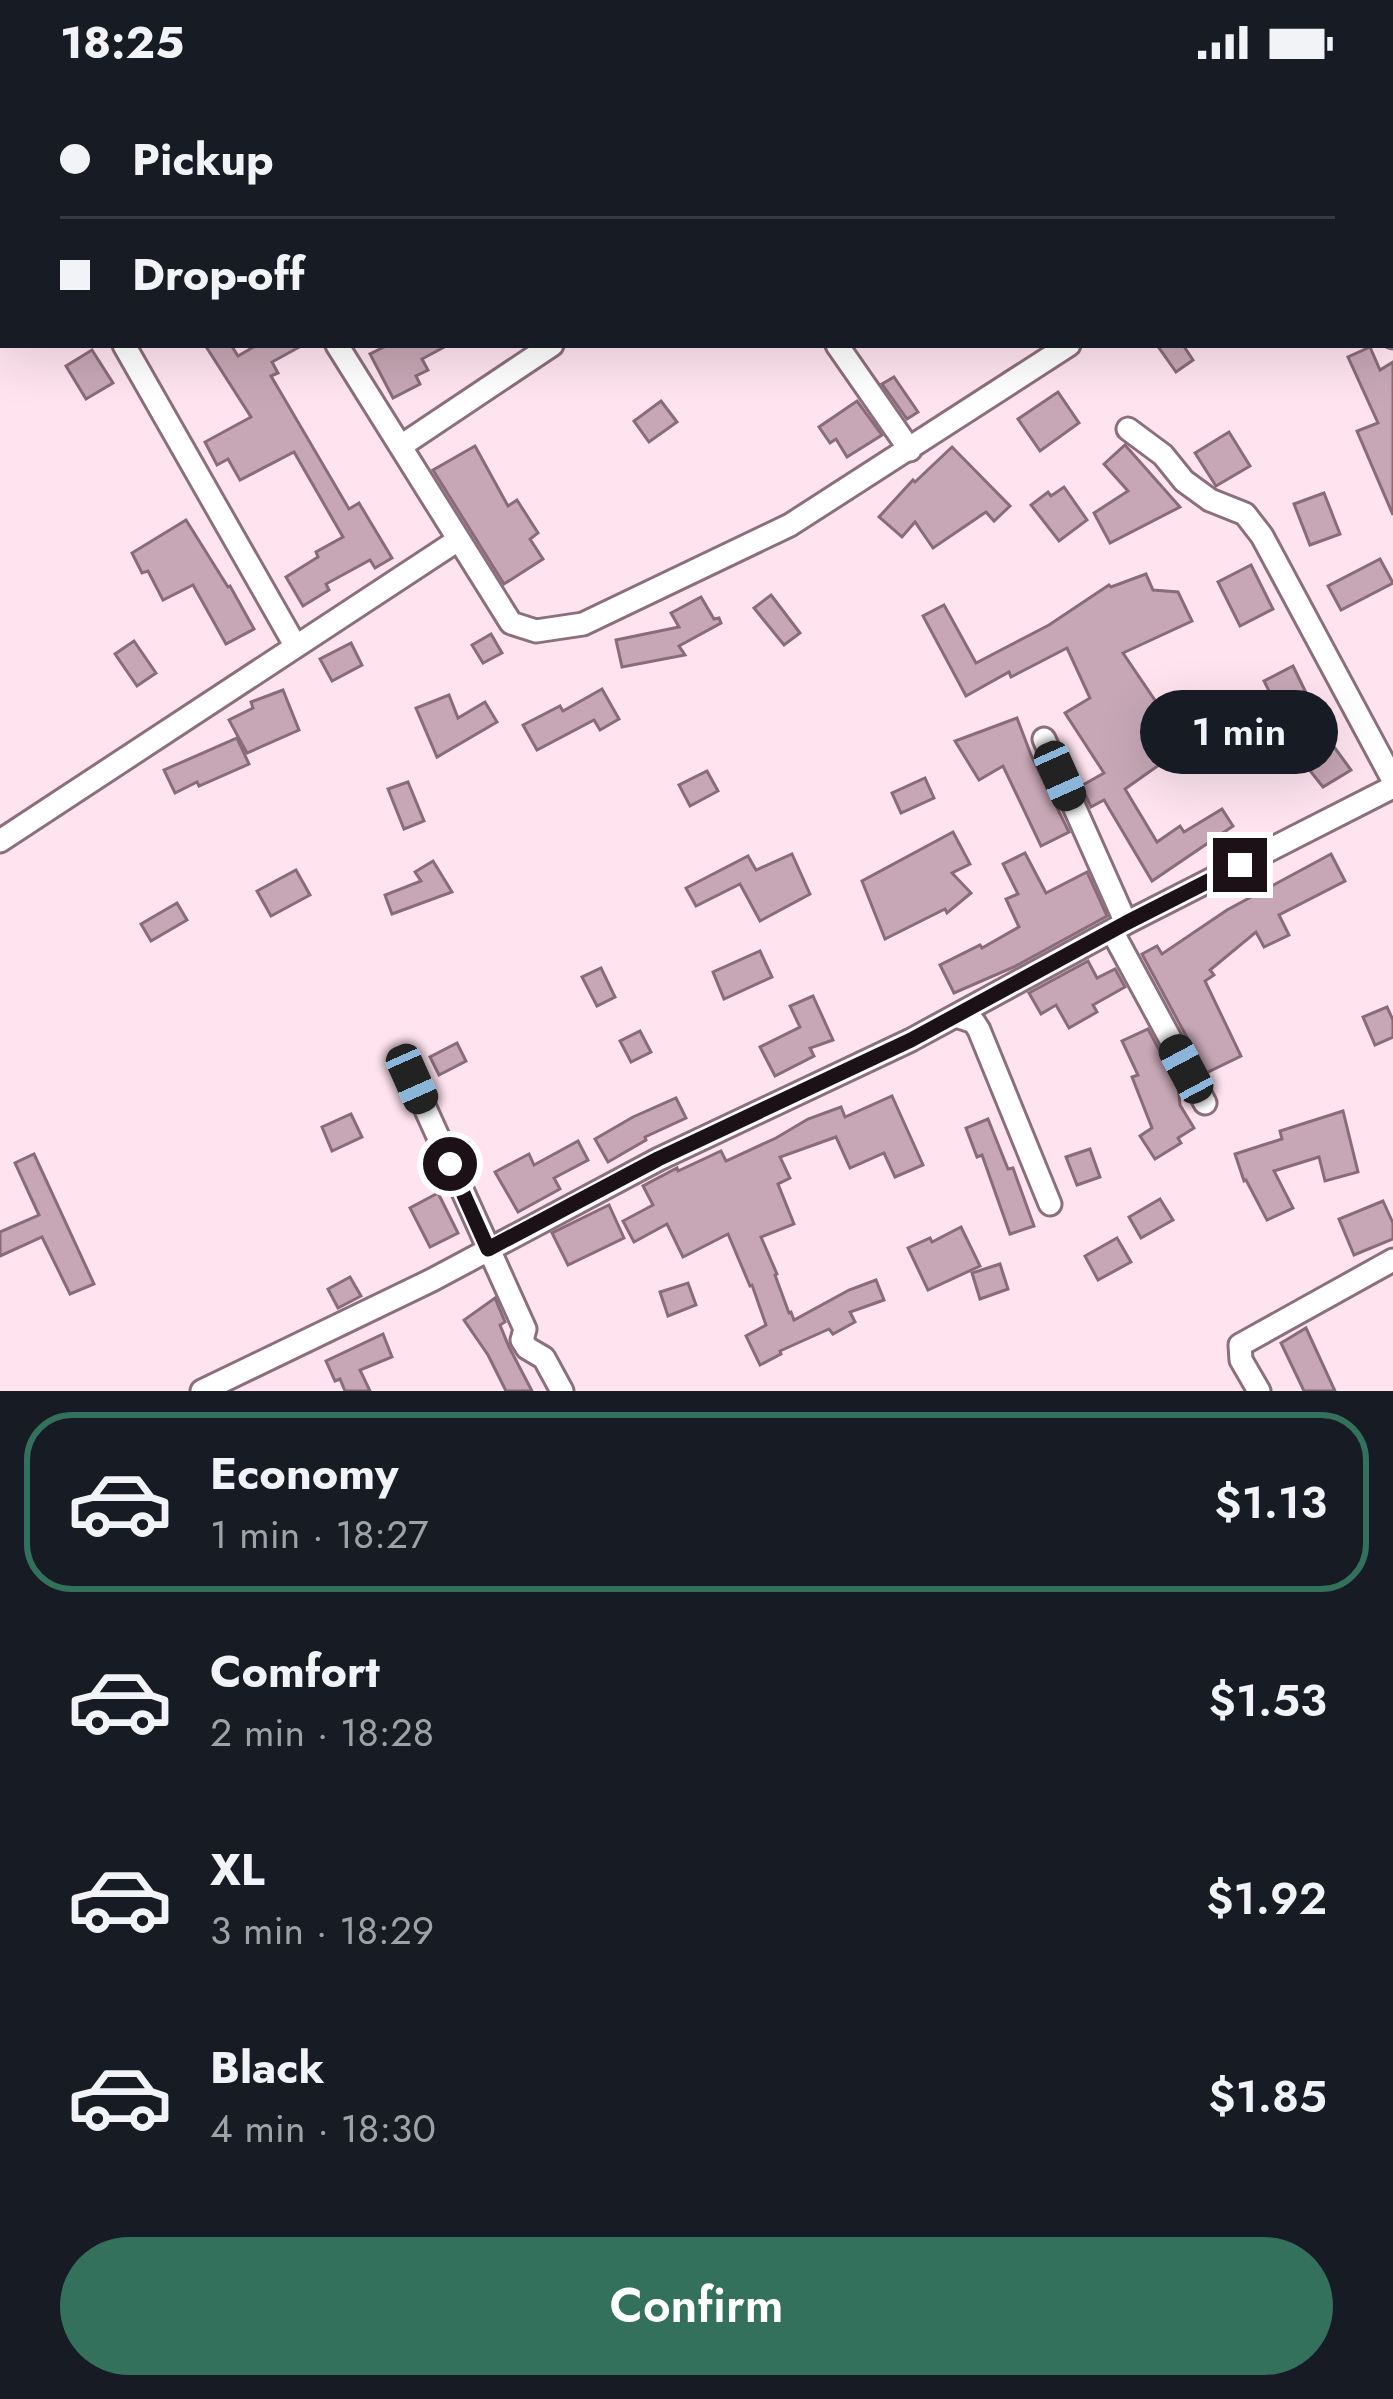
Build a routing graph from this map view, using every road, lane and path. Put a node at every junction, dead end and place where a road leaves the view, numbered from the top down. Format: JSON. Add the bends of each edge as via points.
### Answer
{"nodes":[{"id":1,"x":126,"y":348,"type":"edge"},
{"id":2,"x":340,"y":348,"type":"edge"},
{"id":3,"x":547,"y":348,"type":"edge"},
{"id":4,"x":839,"y":348,"type":"edge"},
{"id":5,"x":1065,"y":348,"type":"edge"},
{"id":6,"x":1128,"y":429,"type":"dead end"},
{"id":7,"x":400,"y":446,"type":"junction"},
{"id":8,"x":910,"y":450,"type":"junction"},
{"id":9,"x":458,"y":540,"type":"junction"},
{"id":10,"x":295,"y":645,"type":"junction"},
{"id":11,"x":1044,"y":739,"type":"dead end"},
{"id":12,"x":1393,"y":783,"type":"edge"},
{"id":13,"x":0,"y":841,"type":"edge"},
{"id":14,"x":1120,"y":928,"type":"junction"},
{"id":15,"x":956,"y":1016,"type":"junction"},
{"id":16,"x":412,"y":1079,"type":"dead end"},
{"id":17,"x":1205,"y":1103,"type":"dead end"},
{"id":18,"x":1050,"y":1204,"type":"dead end"},
{"id":19,"x":488,"y":1249,"type":"junction"},
{"id":20,"x":1393,"y":1260,"type":"edge"},
{"id":21,"x":202,"y":1391,"type":"edge"},
{"id":22,"x":562,"y":1391,"type":"edge"},
{"id":23,"x":1259,"y":1391,"type":"edge"}],
"edges":[{"from":1,"to":10,"type":"street"},
{"from":2,"to":7,"type":"street"},
{"from":3,"to":7,"type":"street"},
{"from":4,"to":8,"type":"street"},
{"from":5,"to":8,"type":"street"},
{"from":6,"to":12,"type":"street","via":[[1210,500],[1245,514],[1262,536]]},
{"from":7,"to":9,"type":"street"},
{"from":8,"to":9,"type":"street","via":[[790,525],[583,624],[536,631],[511,623]]},
{"from":9,"to":10,"type":"street"},
{"from":10,"to":13,"type":"street"},
{"from":11,"to":14,"type":"street"},
{"from":12,"to":14,"type":"street"},
{"from":14,"to":15,"type":"street"},
{"from":14,"to":17,"type":"street"},
{"from":15,"to":18,"type":"street","via":[[980,1030]]},
{"from":15,"to":19,"type":"street"},
{"from":16,"to":19,"type":"street"},
{"from":19,"to":21,"type":"street"},
{"from":19,"to":22,"type":"street","via":[[525,1329],[521,1340],[544,1358]]},
{"from":20,"to":23,"type":"street","via":[[1240,1346]]}]}
